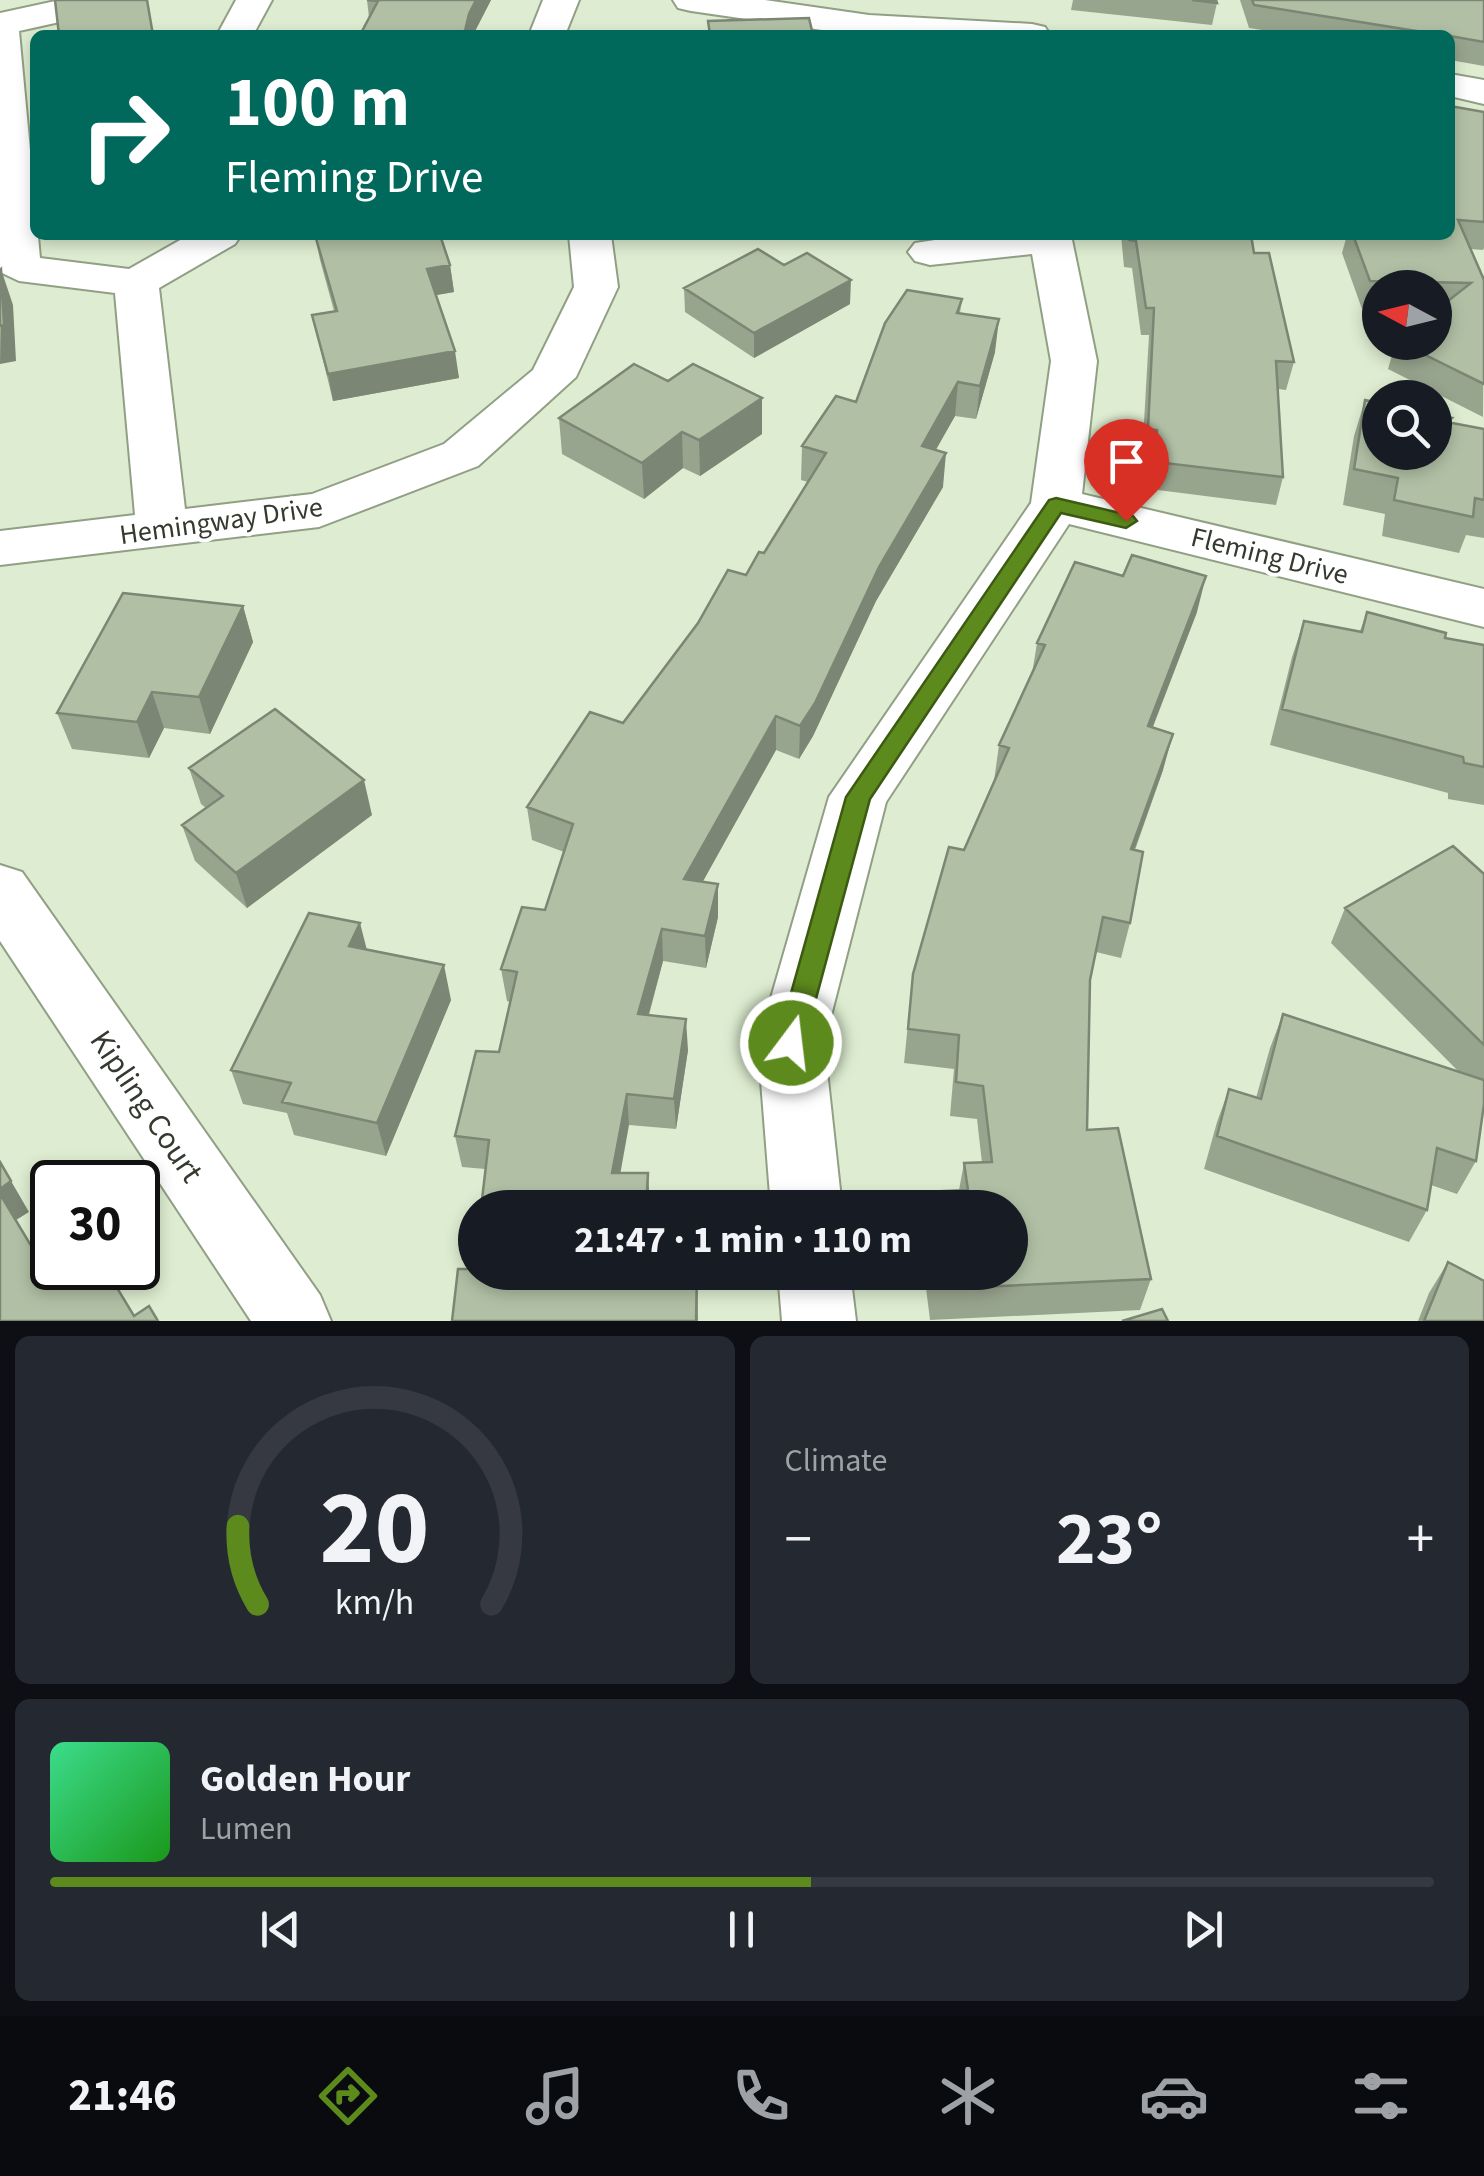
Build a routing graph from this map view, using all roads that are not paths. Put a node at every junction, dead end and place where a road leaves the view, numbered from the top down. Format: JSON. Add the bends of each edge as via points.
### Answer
{"nodes":[{"id":1,"x":110,"y":0,"type":"edge"},
{"id":2,"x":254,"y":0,"type":"edge"},
{"id":3,"x":561,"y":0,"type":"edge"},
{"id":4,"x":691,"y":0,"type":"edge"},
{"id":5,"x":991,"y":23,"type":"edge"},
{"id":6,"x":0,"y":26,"type":"edge"},
{"id":7,"x":238,"y":30,"type":"edge"},
{"id":8,"x":549,"y":30,"type":"edge"},
{"id":9,"x":883,"y":30,"type":"edge"},
{"id":10,"x":902,"y":30,"type":"edge"},
{"id":11,"x":1455,"y":86,"type":"edge"},
{"id":12,"x":1484,"y":92,"type":"edge"},
{"id":13,"x":211,"y":240,"type":"edge"},
{"id":14,"x":591,"y":240,"type":"edge"},
{"id":15,"x":1027,"y":240,"type":"edge"},
{"id":16,"x":1052,"y":240,"type":"edge"},
{"id":17,"x":930,"y":252,"type":"dead end"},
{"id":18,"x":136,"y":283,"type":"junction"},
{"id":19,"x":1056,"y":504,"type":"junction"},
{"id":20,"x":162,"y":532,"type":"junction"},
{"id":21,"x":0,"y":548,"type":"edge"},
{"id":22,"x":1484,"y":608,"type":"edge"},
{"id":23,"x":0,"y":890,"type":"edge"},
{"id":24,"x":805,"y":1190,"type":"edge"},
{"id":25,"x":816,"y":1290,"type":"edge"},
{"id":26,"x":294,"y":1321,"type":"edge"},
{"id":27,"x":819,"y":1321,"type":"edge"}],
"edges":[{"from":1,"to":6,"type":"street"},
{"from":2,"to":7,"type":"street"},
{"from":3,"to":8,"type":"street"},
{"from":4,"to":9,"type":"street"},
{"from":5,"to":10,"type":"street"},
{"from":6,"to":18,"type":"street","via":[[19,268]]},
{"from":11,"to":12,"type":"street"},
{"from":13,"to":18,"type":"street"},
{"from":14,"to":20,"type":"street","name":"Hemingway Drive","via":[[596,286],[553,376],[461,455],[319,510]]},
{"from":15,"to":17,"type":"street"},
{"from":16,"to":19,"type":"street","via":[[1074,361]]},
{"from":18,"to":20,"type":"street"},
{"from":19,"to":22,"type":"street","name":"Fleming Drive"},
{"from":19,"to":24,"type":"street","via":[[858,797],[791,1043]]},
{"from":20,"to":21,"type":"street","name":"Hemingway Drive"},
{"from":23,"to":26,"type":"street","name":"Kipling Court"},
{"from":25,"to":27,"type":"street"}]}
